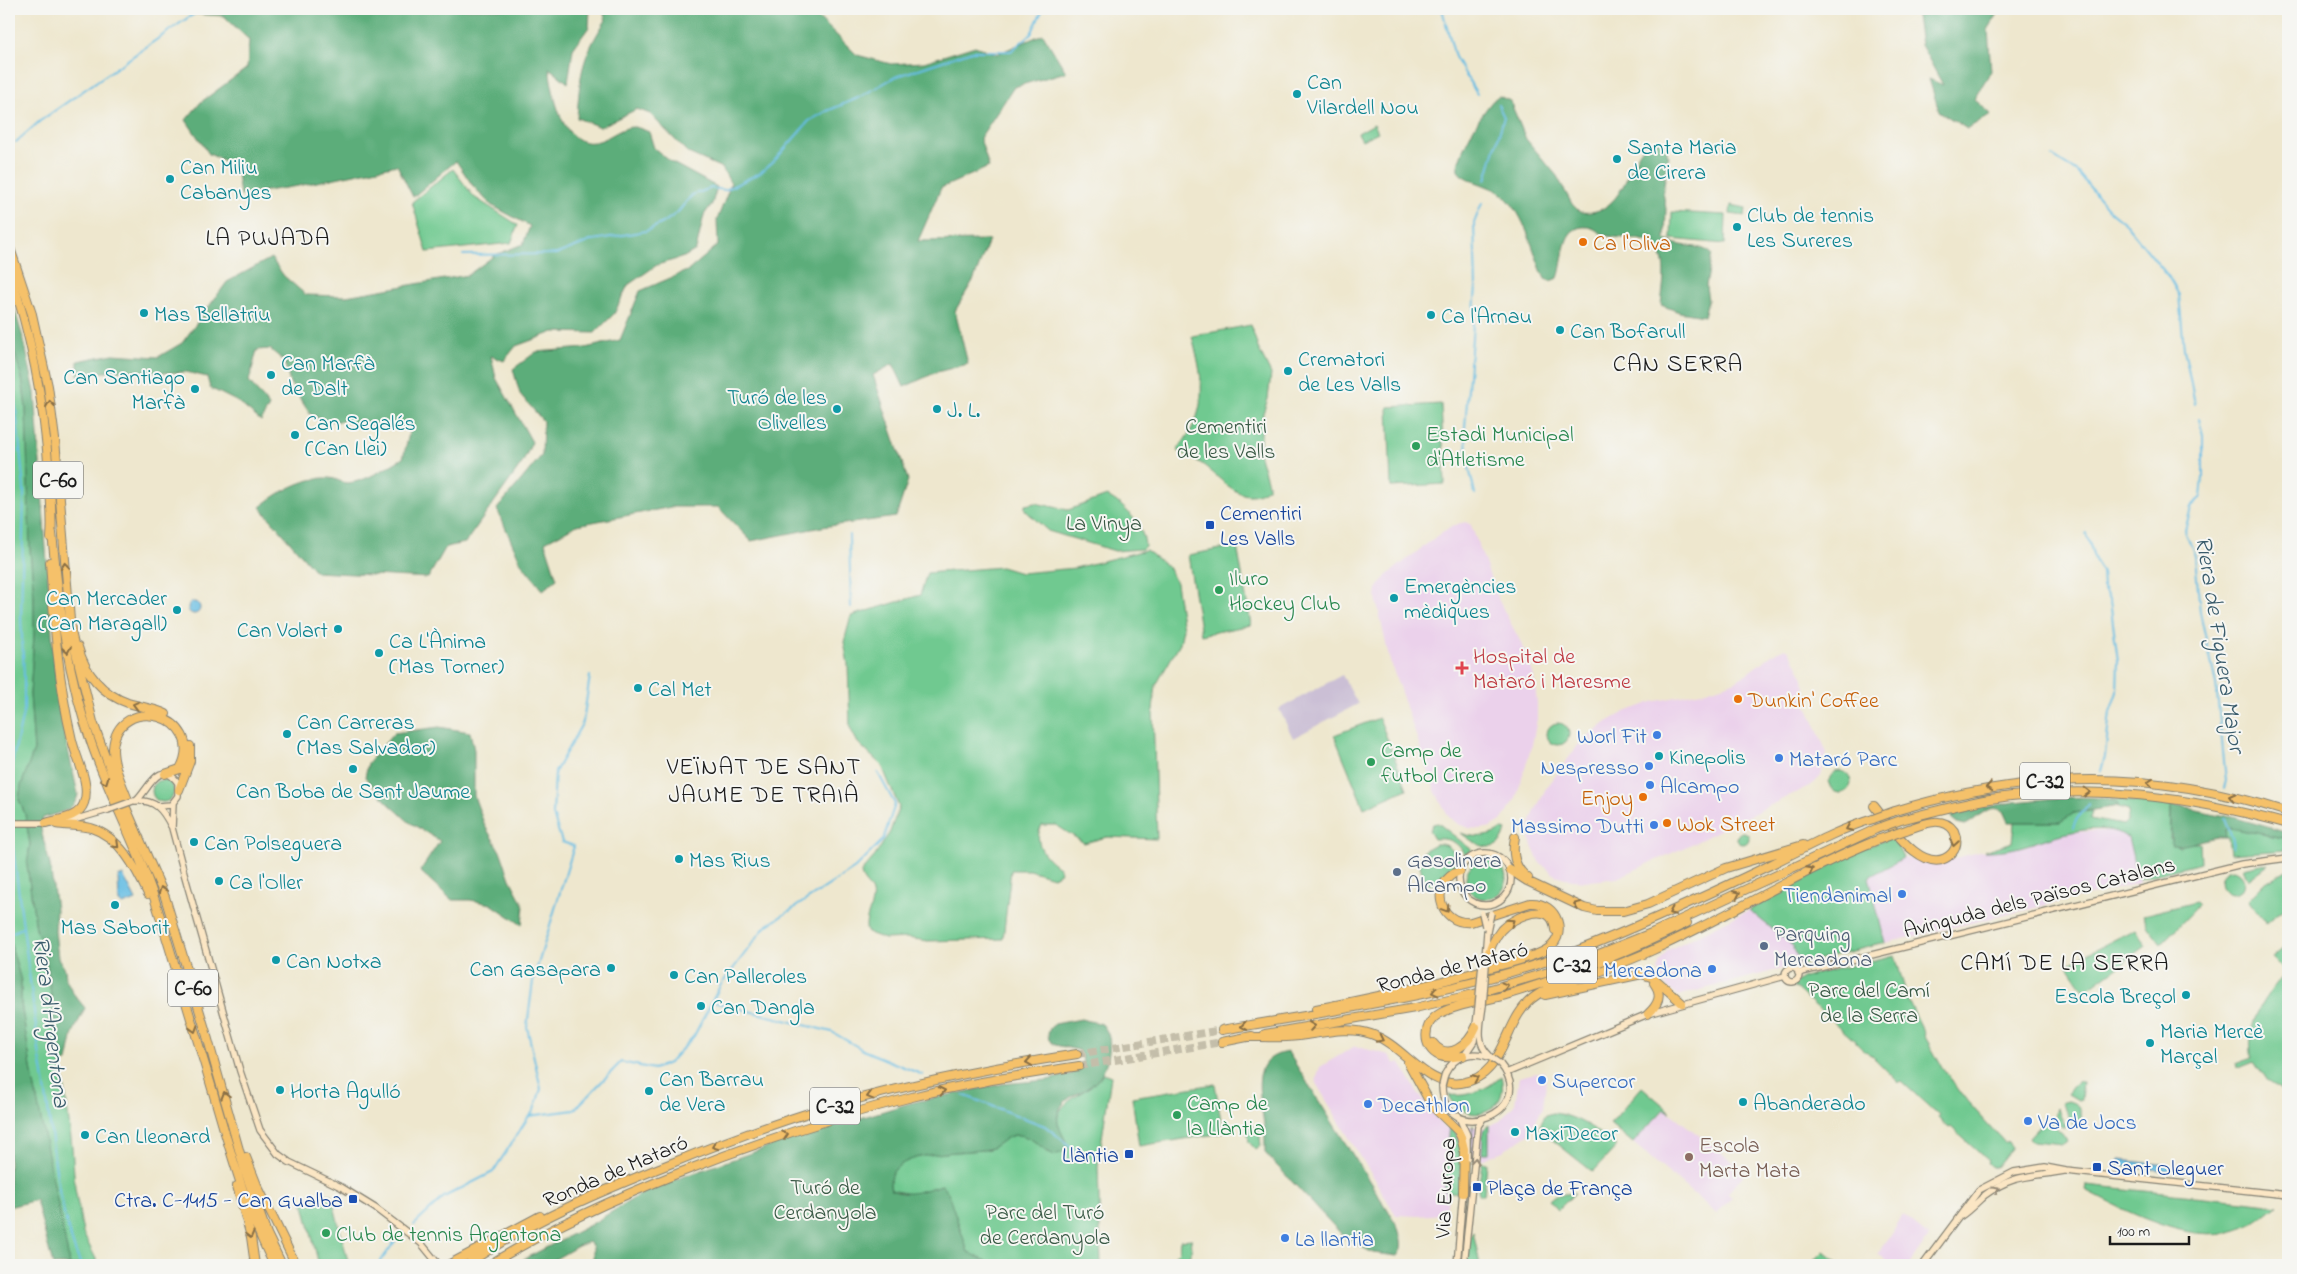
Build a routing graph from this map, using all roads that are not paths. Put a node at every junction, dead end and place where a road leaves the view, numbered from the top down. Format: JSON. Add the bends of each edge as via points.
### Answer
{"nodes":[{"id":1,"x":9,"y":245,"type":"edge"},
{"id":2,"x":9,"y":270,"type":"edge"},
{"id":3,"x":52,"y":533,"type":"junction"},
{"id":4,"x":71,"y":632,"type":"junction"},
{"id":5,"x":165,"y":774,"type":"junction"},
{"id":6,"x":147,"y":788,"type":"junction"},
{"id":7,"x":179,"y":790,"type":"junction"},
{"id":8,"x":135,"y":801,"type":"junction"},
{"id":9,"x":152,"y":802,"type":"junction"},
{"id":10,"x":173,"y":803,"type":"junction"},
{"id":11,"x":158,"y":806,"type":"junction"},
{"id":12,"x":1874,"y":806,"type":"dead end"},
{"id":13,"x":2288,"y":812,"type":"edge"},
{"id":14,"x":42,"y":822,"type":"junction"},
{"id":15,"x":9,"y":823,"type":"edge"},
{"id":16,"x":56,"y":824,"type":"junction"},
{"id":17,"x":2288,"y":824,"type":"edge"},
{"id":18,"x":172,"y":828,"type":"junction"},
{"id":19,"x":1515,"y":837,"type":"dead end"},
{"id":20,"x":1826,"y":837,"type":"junction"},
{"id":21,"x":140,"y":838,"type":"junction"},
{"id":22,"x":2288,"y":858,"type":"edge"},
{"id":23,"x":1510,"y":870,"type":"junction"},
{"id":24,"x":1460,"y":871,"type":"junction"},
{"id":25,"x":1536,"y":884,"type":"junction"},
{"id":26,"x":1509,"y":891,"type":"junction"},
{"id":27,"x":1463,"y":893,"type":"junction"},
{"id":28,"x":1712,"y":906,"type":"junction"},
{"id":29,"x":160,"y":916,"type":"junction"},
{"id":30,"x":1486,"y":932,"type":"junction"},
{"id":31,"x":1485,"y":964,"type":"junction"},
{"id":32,"x":1798,"y":973,"type":"junction"},
{"id":33,"x":1471,"y":974,"type":"junction"},
{"id":34,"x":1785,"y":976,"type":"junction"},
{"id":35,"x":1615,"y":979,"type":"junction"},
{"id":36,"x":1529,"y":1002,"type":"junction"},
{"id":37,"x":1682,"y":1004,"type":"junction"},
{"id":38,"x":1480,"y":1006,"type":"junction"},
{"id":39,"x":1460,"y":1007,"type":"junction"},
{"id":40,"x":1648,"y":1014,"type":"junction"},
{"id":41,"x":1266,"y":1022,"type":"junction"},
{"id":42,"x":1476,"y":1027,"type":"junction"},
{"id":43,"x":1222,"y":1030,"type":"tunnel mouth"},
{"id":44,"x":1247,"y":1037,"type":"junction"},
{"id":45,"x":1222,"y":1042,"type":"tunnel mouth"},
{"id":46,"x":1402,"y":1052,"type":"junction"},
{"id":47,"x":1077,"y":1054,"type":"tunnel mouth"},
{"id":48,"x":1463,"y":1056,"type":"junction"},
{"id":49,"x":1493,"y":1058,"type":"junction"},
{"id":50,"x":1079,"y":1066,"type":"tunnel mouth"},
{"id":51,"x":1506,"y":1073,"type":"junction"},
{"id":52,"x":1458,"y":1115,"type":"junction"},
{"id":53,"x":1482,"y":1120,"type":"junction"},
{"id":54,"x":238,"y":1142,"type":"junction"},
{"id":55,"x":229,"y":1152,"type":"junction"},
{"id":56,"x":2066,"y":1171,"type":"junction"},
{"id":57,"x":641,"y":1188,"type":"junction"},
{"id":58,"x":602,"y":1191,"type":"junction"},
{"id":59,"x":1463,"y":1192,"type":"junction"},
{"id":60,"x":2288,"y":1195,"type":"edge"},
{"id":61,"x":1958,"y":1219,"type":"junction"},
{"id":62,"x":255,"y":1265,"type":"edge"},
{"id":63,"x":274,"y":1265,"type":"edge"},
{"id":64,"x":282,"y":1265,"type":"edge"},
{"id":65,"x":296,"y":1265,"type":"edge"},
{"id":66,"x":440,"y":1265,"type":"edge"},
{"id":67,"x":448,"y":1265,"type":"edge"},
{"id":68,"x":466,"y":1265,"type":"edge"},
{"id":69,"x":489,"y":1265,"type":"edge"},
{"id":70,"x":498,"y":1265,"type":"edge"},
{"id":71,"x":1457,"y":1265,"type":"edge"},
{"id":72,"x":1464,"y":1265,"type":"edge"},
{"id":73,"x":1923,"y":1265,"type":"edge"}],
"edges":[{"from":4,"to":1,"type":"highway","number":"C-60","one_way":true,"via":[[48,386],[32,314]]},
{"from":2,"to":3,"type":"highway","number":"C-60","via":[[40,388],[47,441]]},
{"from":3,"to":14,"type":"highway","via":[[49,556],[64,698],[86,793],[83,807],[75,814]]},
{"from":3,"to":29,"type":"highway","number":"C-60","one_way":true,"via":[[60,617],[74,685],[99,765]]},
{"from":7,"to":4,"type":"highway","one_way":true,"via":[[190,755],[189,740],[183,728],[168,715],[113,697],[104,690],[85,665]]},
{"from":4,"to":21,"type":"highway","number":"C-60","via":[[93,722]]},
{"from":5,"to":6,"type":"street","via":[[153,778]]},
{"from":5,"to":7,"type":"street","via":[[175,780]]},
{"from":5,"to":21,"type":"highway","via":[[180,769],[184,762],[184,741],[179,730],[159,716],[146,714],[128,721],[116,737],[114,758]]},
{"from":6,"to":8,"type":"street"},
{"from":6,"to":9,"type":"street"},
{"from":7,"to":10,"type":"street"},
{"from":8,"to":9,"type":"street"},
{"from":8,"to":16,"type":"street","bridge":true},
{"from":9,"to":11,"type":"street"},
{"from":10,"to":11,"type":"street"},
{"from":10,"to":18,"type":"street"},
{"from":11,"to":18,"type":"street"},
{"from":36,"to":12,"type":"highway","one_way":true,"bridge":true,"via":[[1547,990],[1669,943],[1824,863],[1880,839],[1906,830],[1934,822],[1944,822],[1955,833],[1956,846],[1944,858],[1923,857],[1907,845]]},
{"from":13,"to":20,"type":"highway","name":"Ronda de Mataró","number":"C-32","one_way":true,"bridge":true,"via":[[2199,789],[2123,781],[2031,782],[1970,790],[1895,811]]},
{"from":14,"to":15,"type":"street"},
{"from":14,"to":16,"type":"street"},
{"from":16,"to":29,"type":"highway","one_way":true,"via":[[90,828],[112,840],[128,858]]},
{"from":28,"to":17,"type":"highway","name":"Ronda de Mataró","number":"C-32","one_way":true,"bridge":true,"via":[[1876,829],[1990,799],[2051,792],[2131,794],[2197,802]]},
{"from":18,"to":66,"type":"street","via":[[240,1071],[263,1135],[289,1162],[341,1187],[395,1222],[421,1243]]},
{"from":19,"to":25,"type":"highway","via":[[1516,862],[1524,875]]},
{"from":20,"to":25,"type":"highway","one_way":true,"via":[[1726,868],[1648,904],[1623,911],[1584,908]]},
{"from":20,"to":41,"type":"highway","name":"Ronda de Mataró","number":"C-32","one_way":true,"via":[[1656,918],[1522,969],[1404,998]]},
{"from":54,"to":21,"type":"highway","number":"C-60","one_way":true,"via":[[173,921]]},
{"from":22,"to":32,"type":"street","name":"Avinguda dels Països Catalans","via":[[2242,864]]},
{"from":23,"to":24,"type":"street","via":[[1502,858],[1486,853],[1472,856]]},
{"from":23,"to":25,"type":"highway"},
{"from":23,"to":26,"type":"street","via":[[1512,884]]},
{"from":24,"to":27,"type":"street"},
{"from":24,"to":33,"type":"highway","one_way":true,"via":[[1447,880],[1441,894],[1443,909],[1454,920],[1471,922],[1534,902],[1553,911],[1559,927],[1555,941],[1544,951]]},
{"from":26,"to":27,"type":"street","via":[[1498,902],[1487,905],[1475,903]]},
{"from":26,"to":30,"type":"street","bridge":true,"via":[[1508,897],[1491,913]]},
{"from":27,"to":30,"type":"street","bridge":true,"via":[[1465,899],[1482,913]]},
{"from":28,"to":39,"type":"highway","via":[[1698,918],[1659,936],[1510,994]]},
{"from":44,"to":28,"type":"highway","name":"Ronda de Mataró","number":"C-32","one_way":true,"via":[[1396,1012],[1511,984],[1600,954]]},
{"from":29,"to":55,"type":"highway","number":"C-60","one_way":true},
{"from":30,"to":31,"type":"street"},
{"from":31,"to":33,"type":"highway","one_way":true,"via":[[1495,937],[1517,918],[1537,912],[1546,914],[1553,922],[1554,935],[1545,946]]},
{"from":31,"to":38,"type":"street","bridge":true},
{"from":32,"to":34,"type":"street","via":[[1794,968],[1789,969]]},
{"from":32,"to":34,"type":"street","via":[[1794,982]]},
{"from":33,"to":41,"type":"highway"},
{"from":34,"to":37,"type":"street"},
{"from":35,"to":36,"type":"highway","via":[[1549,994]]},
{"from":35,"to":37,"type":"highway","via":[[1647,975]]},
{"from":35,"to":40,"type":"highway","via":[[1621,981],[1644,976],[1655,984],[1659,998]]},
{"from":46,"to":36,"type":"highway","one_way":true,"via":[[1437,1079],[1458,1083],[1475,1079],[1494,1065],[1514,1021]]},
{"from":37,"to":40,"type":"street"},
{"from":38,"to":42,"type":"street"},
{"from":38,"to":49,"type":"street","via":[[1480,1036],[1483,1048]]},
{"from":39,"to":42,"type":"highway","via":[[1432,1025],[1430,1035],[1434,1045],[1445,1051],[1456,1050],[1468,1041]]},
{"from":39,"to":48,"type":"highway","via":[[1434,1018],[1427,1027],[1426,1038],[1428,1046],[1437,1054]]},
{"from":40,"to":51,"type":"street"},
{"from":41,"to":43,"type":"highway","name":"Ronda de Mataró","number":"C-32","one_way":true},
{"from":42,"to":48,"type":"street","via":[[1474,1043]]},
{"from":44,"to":45,"type":"highway","number":"C-32"},
{"from":44,"to":46,"type":"highway","one_way":true,"via":[[1350,1030],[1379,1037]]},
{"from":46,"to":59,"type":"highway","via":[[1432,1106],[1461,1137],[1464,1149]]},
{"from":47,"to":58,"type":"highway","name":"Ronda de Mataró","number":"C-32","one_way":true,"via":[[912,1085],[814,1112],[731,1140]]},
{"from":48,"to":49,"type":"street","via":[[1478,1054]]},
{"from":48,"to":52,"type":"street","bridge":true,"via":[[1451,1064],[1443,1078],[1443,1093],[1449,1108]]},
{"from":49,"to":51,"type":"street","bridge":true},
{"from":57,"to":50,"type":"highway","name":"Ronda de Mataró","number":"C-32","one_way":true,"via":[[734,1152],[913,1097]]},
{"from":51,"to":53,"type":"street","via":[[1509,1085],[1506,1102],[1498,1112]]},
{"from":52,"to":53,"type":"street"},
{"from":52,"to":59,"type":"street","name":"Via Europa","via":[[1468,1139]]},
{"from":72,"to":53,"type":"street","name":"Via Europa","one_way":true,"via":[[1478,1126]]},
{"from":54,"to":64,"type":"highway","number":"C-60","via":[[256,1203]]},
{"from":54,"to":65,"type":"highway"},
{"from":55,"to":62,"type":"highway","one_way":true},
{"from":55,"to":63,"type":"highway","number":"C-60"},
{"from":56,"to":60,"type":"street"},
{"from":61,"to":56,"type":"street","one_way":true,"via":[[1985,1196],[2012,1180],[2026,1175]]},
{"from":56,"to":61,"type":"street","via":[[2045,1167],[2000,1178],[1979,1190]]},
{"from":57,"to":69,"type":"highway","name":"Ronda de Mataró","number":"C-32","via":[[525,1243]]},
{"from":57,"to":70,"type":"highway"},
{"from":58,"to":67,"type":"highway","via":[[569,1201]]},
{"from":58,"to":68,"type":"highway","name":"Ronda de Mataró","number":"C-32","via":[[519,1232]]},
{"from":59,"to":71,"type":"street","name":"Via Europa"},
{"from":61,"to":73,"type":"street"}]}
